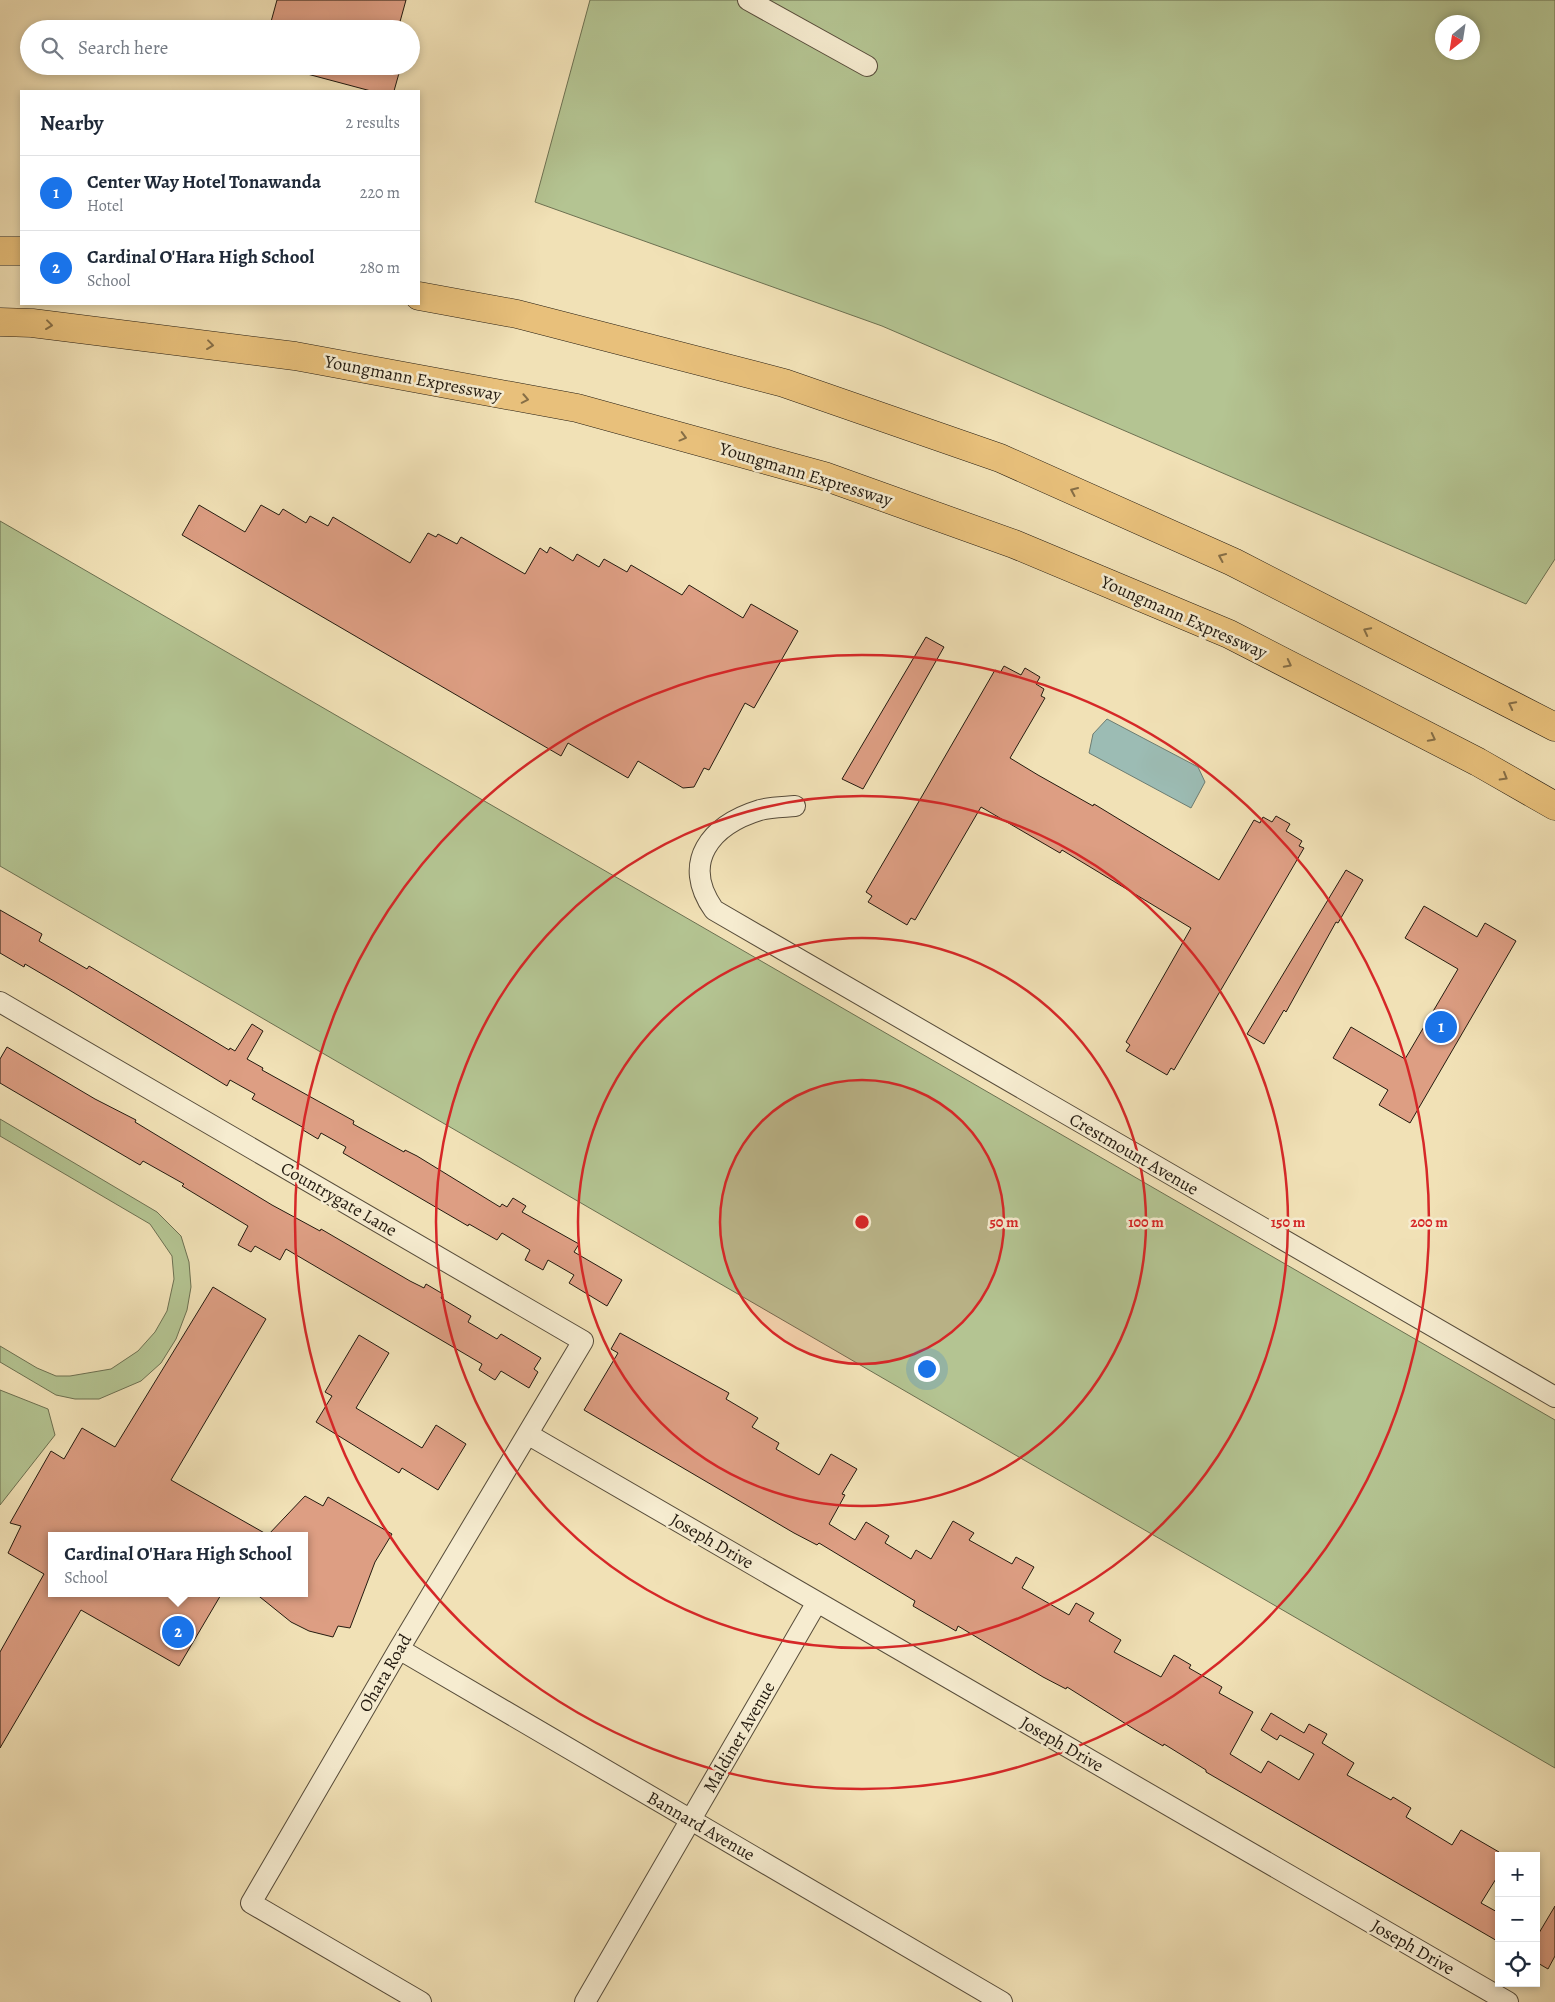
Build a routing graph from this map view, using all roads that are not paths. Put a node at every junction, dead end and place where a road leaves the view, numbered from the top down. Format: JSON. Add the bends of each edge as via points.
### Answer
{"nodes":[{"id":1,"x":748,"y":0,"type":"edge"},
{"id":2,"x":867,"y":66,"type":"dead end"},
{"id":3,"x":0,"y":251,"type":"edge"},
{"id":4,"x":20,"y":251,"type":"edge"},
{"id":5,"x":420,"y":296,"type":"edge"},
{"id":6,"x":0,"y":322,"type":"edge"},
{"id":7,"x":1555,"y":727,"type":"edge"},
{"id":8,"x":795,"y":806,"type":"dead end"},
{"id":9,"x":1555,"y":806,"type":"edge"},
{"id":10,"x":0,"y":1002,"type":"edge"},
{"id":11,"x":1555,"y":1397,"type":"edge"},
{"id":12,"x":529,"y":1435,"type":"junction"},
{"id":13,"x":817,"y":1602,"type":"junction"},
{"id":14,"x":399,"y":1649,"type":"junction"},
{"id":15,"x":691,"y":1820,"type":"junction"},
{"id":16,"x":421,"y":2002,"type":"edge"},
{"id":17,"x":585,"y":2002,"type":"edge"},
{"id":18,"x":1002,"y":2002,"type":"edge"},
{"id":19,"x":1508,"y":2002,"type":"edge"}],
"edges":[{"from":1,"to":2,"type":"street"},
{"from":3,"to":4,"type":"highway"},
{"from":7,"to":5,"type":"highway","one_way":true,"via":[[1233,562],[1000,458],[784,383],[516,314]]},
{"from":6,"to":9,"type":"highway","name":"Youngmann Expressway","one_way":true,"via":[[32,323],[295,356],[577,408],[824,476],[1014,544],[1229,634],[1478,762]]},
{"from":8,"to":11,"type":"street","name":"Crestmount Avenue","via":[[762,810],[731,822],[710,840],[699,872],[701,889],[714,910]]},
{"from":10,"to":12,"type":"street","name":"Countrygate Lane","via":[[583,1341]]},
{"from":12,"to":13,"type":"street","name":"Joseph Drive"},
{"from":12,"to":14,"type":"street","name":"Ohara Road"},
{"from":13,"to":15,"type":"street","name":"Maldiner Avenue"},
{"from":13,"to":19,"type":"street","name":"Joseph Drive"},
{"from":14,"to":15,"type":"street","name":"Bannard Avenue"},
{"from":14,"to":16,"type":"street","name":"Ohara Road","via":[[252,1904]]},
{"from":15,"to":17,"type":"street","name":"Maldiner Avenue"},
{"from":15,"to":18,"type":"street","name":"Bannard Avenue"}]}
